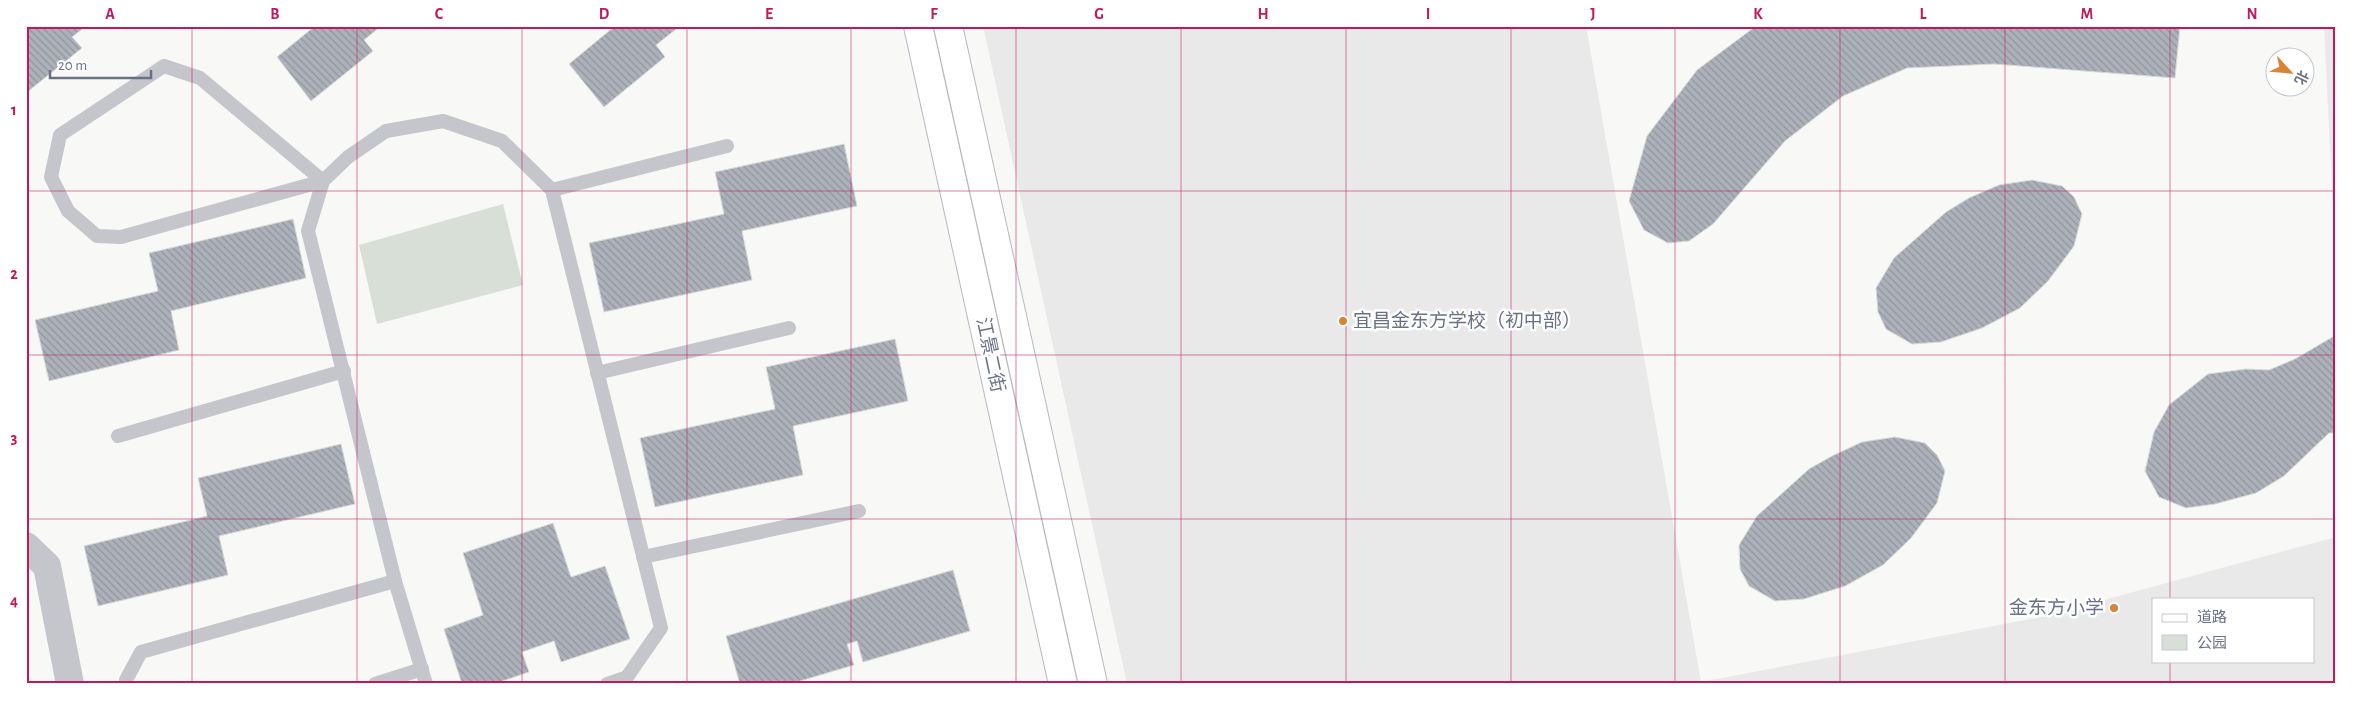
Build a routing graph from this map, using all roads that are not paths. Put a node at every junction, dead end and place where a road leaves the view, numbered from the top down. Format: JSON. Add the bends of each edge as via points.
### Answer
{"nodes":[{"id":1,"x":918,"y":26,"type":"edge"},
{"id":2,"x":948,"y":26,"type":"edge"},
{"id":3,"x":727,"y":146,"type":"dead end"},
{"id":4,"x":323,"y":181,"type":"junction"},
{"id":5,"x":552,"y":190,"type":"junction"},
{"id":6,"x":789,"y":328,"type":"dead end"},
{"id":7,"x":344,"y":371,"type":"junction"},
{"id":8,"x":598,"y":373,"type":"junction"},
{"id":9,"x":118,"y":436,"type":"dead end"},
{"id":10,"x":859,"y":511,"type":"dead end"},
{"id":11,"x":26,"y":546,"type":"edge"},
{"id":12,"x":643,"y":557,"type":"junction"},
{"id":13,"x":395,"y":581,"type":"junction"},
{"id":14,"x":422,"y":669,"type":"junction"},
{"id":15,"x":629,"y":680,"type":"edge"},
{"id":16,"x":70,"y":684,"type":"edge"},
{"id":17,"x":127,"y":684,"type":"edge"},
{"id":18,"x":375,"y":684,"type":"edge"},
{"id":19,"x":426,"y":684,"type":"edge"},
{"id":20,"x":607,"y":684,"type":"edge"},
{"id":21,"x":1063,"y":684,"type":"edge"},
{"id":22,"x":1093,"y":684,"type":"edge"}],
"edges":[{"from":1,"to":21,"type":"street","name":"江景二街"},
{"from":2,"to":22,"type":"street","name":"江景二街"},
{"from":3,"to":5,"type":"lane"},
{"from":4,"to":4,"type":"lane","via":[[200,78],[164,66],[60,135],[51,177],[68,211],[97,236],[121,237]]},
{"from":4,"to":5,"type":"lane","via":[[348,157],[386,131],[443,121],[502,142]]},
{"from":4,"to":7,"type":"lane","via":[[308,231]]},
{"from":5,"to":8,"type":"lane"},
{"from":6,"to":8,"type":"lane"},
{"from":7,"to":9,"type":"lane"},
{"from":7,"to":13,"type":"lane"},
{"from":8,"to":12,"type":"lane"},
{"from":10,"to":12,"type":"lane"},
{"from":11,"to":16,"type":"street","via":[[47,566]]},
{"from":12,"to":15,"type":"lane","via":[[661,628]]},
{"from":13,"to":14,"type":"lane"},
{"from":13,"to":17,"type":"lane","via":[[141,652],[126,680]]},
{"from":14,"to":18,"type":"lane"},
{"from":14,"to":19,"type":"lane"},
{"from":15,"to":20,"type":"lane"}]}
